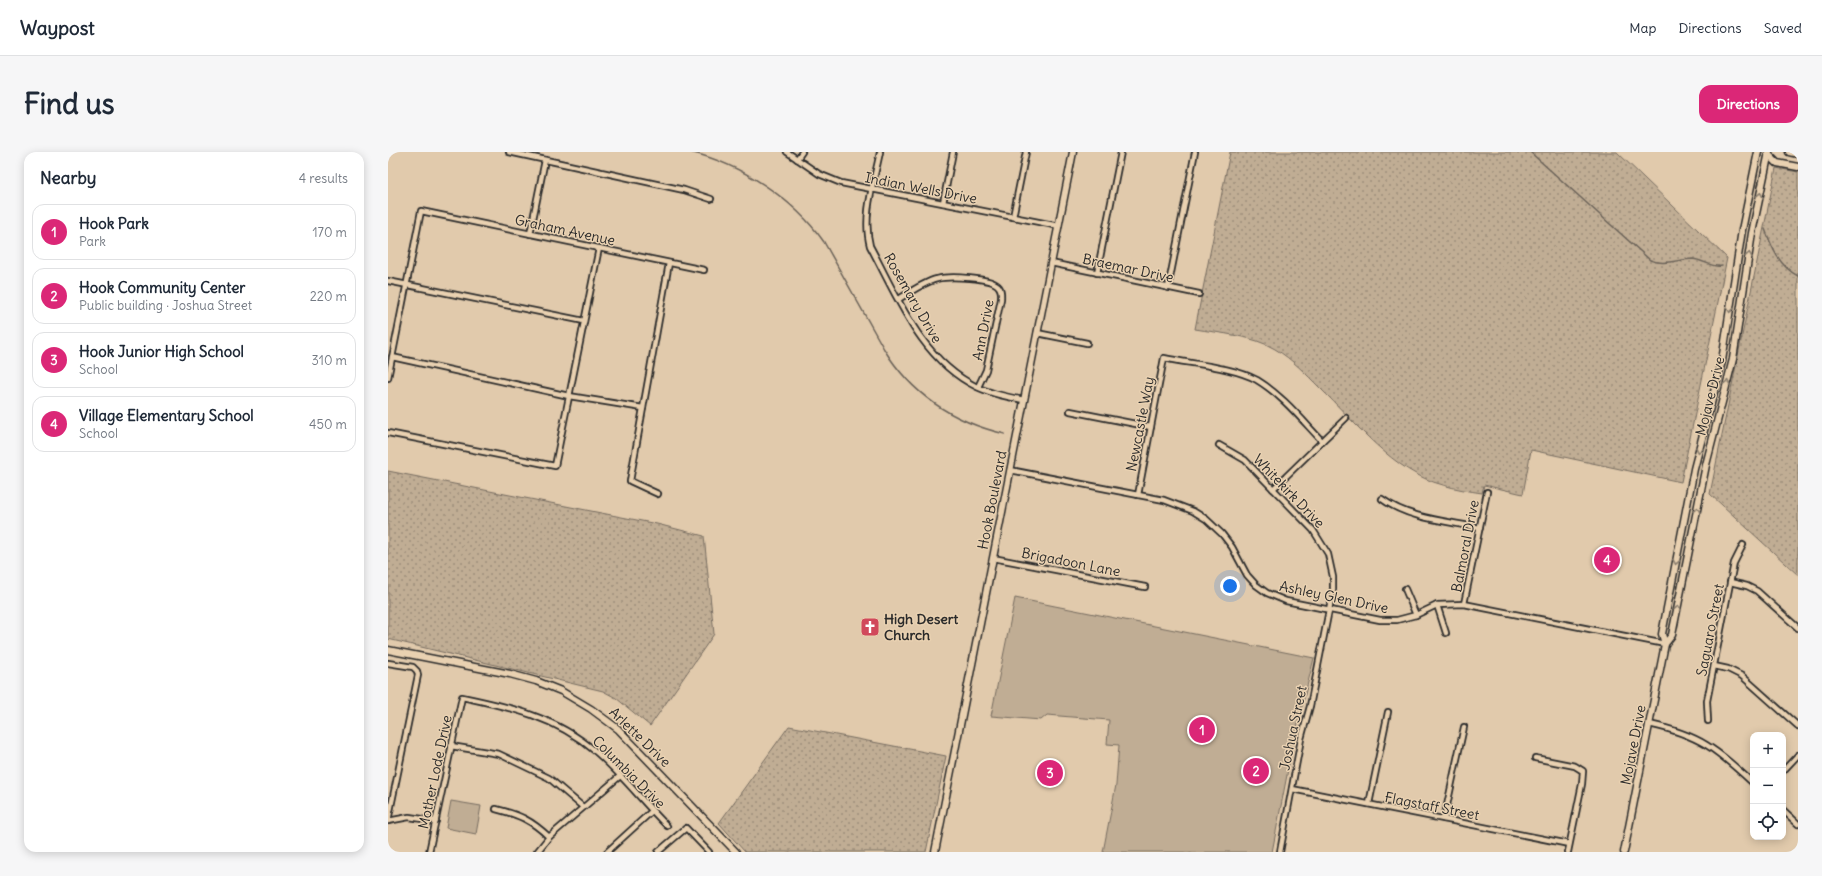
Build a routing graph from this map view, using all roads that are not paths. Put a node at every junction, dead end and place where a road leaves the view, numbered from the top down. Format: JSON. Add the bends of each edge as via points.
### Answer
{"nodes":[{"id":1,"x":509,"y":152,"type":"edge"},
{"id":2,"x":787,"y":152,"type":"edge"},
{"id":3,"x":802,"y":152,"type":"edge"},
{"id":4,"x":880,"y":152,"type":"edge"},
{"id":5,"x":953,"y":152,"type":"edge"},
{"id":6,"x":1026,"y":152,"type":"edge"},
{"id":7,"x":1074,"y":152,"type":"edge"},
{"id":8,"x":1121,"y":152,"type":"edge"},
{"id":9,"x":1195,"y":152,"type":"edge"},
{"id":10,"x":1765,"y":152,"type":"edge"},
{"id":11,"x":1789,"y":152,"type":"edge"},
{"id":12,"x":1798,"y":154,"type":"edge"},
{"id":13,"x":798,"y":159,"type":"junction"},
{"id":14,"x":545,"y":160,"type":"junction"},
{"id":15,"x":1798,"y":167,"type":"edge"},
{"id":16,"x":872,"y":189,"type":"junction"},
{"id":17,"x":711,"y":199,"type":"dead end"},
{"id":18,"x":943,"y":203,"type":"junction"},
{"id":19,"x":1013,"y":217,"type":"junction"},
{"id":20,"x":1059,"y":226,"type":"junction"},
{"id":21,"x":530,"y":234,"type":"junction"},
{"id":22,"x":598,"y":248,"type":"junction"},
{"id":23,"x":669,"y":263,"type":"junction"},
{"id":24,"x":1051,"y":263,"type":"junction"},
{"id":25,"x":704,"y":270,"type":"dead end"},
{"id":26,"x":1097,"y":273,"type":"junction"},
{"id":27,"x":388,"y":281,"type":"edge"},
{"id":28,"x":407,"y":284,"type":"junction"},
{"id":29,"x":1168,"y":288,"type":"junction"},
{"id":30,"x":1199,"y":294,"type":"dead end"},
{"id":31,"x":899,"y":299,"type":"junction"},
{"id":32,"x":584,"y":321,"type":"junction"},
{"id":33,"x":1037,"y":333,"type":"junction"},
{"id":34,"x":1087,"y":343,"type":"dead end"},
{"id":35,"x":392,"y":357,"type":"junction"},
{"id":36,"x":388,"y":378,"type":"edge"},
{"id":37,"x":978,"y":387,"type":"junction"},
{"id":38,"x":569,"y":396,"type":"junction"},
{"id":39,"x":1024,"y":400,"type":"junction"},
{"id":40,"x":643,"y":408,"type":"junction"},
{"id":41,"x":1070,"y":411,"type":"dead end"},
{"id":42,"x":1346,"y":418,"type":"dead end"},
{"id":43,"x":1151,"y":427,"type":"junction"},
{"id":44,"x":388,"y":433,"type":"edge"},
{"id":45,"x":1322,"y":441,"type":"junction"},
{"id":46,"x":1219,"y":445,"type":"dead end"},
{"id":47,"x":1010,"y":470,"type":"junction"},
{"id":48,"x":1273,"y":489,"type":"junction"},
{"id":49,"x":1487,"y":492,"type":"dead end"},
{"id":50,"x":658,"y":494,"type":"dead end"},
{"id":51,"x":1138,"y":495,"type":"junction"},
{"id":52,"x":1382,"y":499,"type":"dead end"},
{"id":53,"x":1480,"y":528,"type":"junction"},
{"id":54,"x":1743,"y":545,"type":"dead end"},
{"id":55,"x":993,"y":558,"type":"junction"},
{"id":56,"x":1730,"y":582,"type":"junction"},
{"id":57,"x":1145,"y":587,"type":"dead end"},
{"id":58,"x":1405,"y":589,"type":"dead end"},
{"id":59,"x":1464,"y":604,"type":"junction"},
{"id":60,"x":1437,"y":605,"type":"junction"},
{"id":61,"x":1329,"y":610,"type":"junction"},
{"id":62,"x":1416,"y":615,"type":"junction"},
{"id":63,"x":1798,"y":628,"type":"edge"},
{"id":64,"x":1446,"y":632,"type":"dead end"},
{"id":65,"x":1666,"y":644,"type":"junction"},
{"id":66,"x":388,"y":650,"type":"edge"},
{"id":67,"x":388,"y":663,"type":"edge"},
{"id":68,"x":1714,"y":666,"type":"junction"},
{"id":69,"x":462,"y":697,"type":"joint"},
{"id":70,"x":1388,"y":712,"type":"dead end"},
{"id":71,"x":1708,"y":721,"type":"dead end"},
{"id":72,"x":1649,"y":724,"type":"junction"},
{"id":73,"x":1798,"y":726,"type":"edge"},
{"id":74,"x":1464,"y":727,"type":"dead end"},
{"id":75,"x":451,"y":746,"type":"junction"},
{"id":76,"x":1798,"y":755,"type":"edge"},
{"id":77,"x":1534,"y":758,"type":"dead end"},
{"id":78,"x":1786,"y":768,"type":"edge"},
{"id":79,"x":620,"y":776,"type":"junction"},
{"id":80,"x":1750,"y":780,"type":"edge"},
{"id":81,"x":1292,"y":789,"type":"junction"},
{"id":82,"x":1369,"y":804,"type":"junction"},
{"id":83,"x":583,"y":807,"type":"junction"},
{"id":84,"x":496,"y":809,"type":"dead end"},
{"id":85,"x":652,"y":811,"type":"junction"},
{"id":86,"x":1786,"y":813,"type":"edge"},
{"id":87,"x":1444,"y":819,"type":"junction"},
{"id":88,"x":436,"y":820,"type":"junction"},
{"id":89,"x":388,"y":821,"type":"edge"},
{"id":90,"x":1798,"y":824,"type":"edge"},
{"id":91,"x":666,"y":826,"type":"dead end"},
{"id":92,"x":549,"y":837,"type":"junction"},
{"id":93,"x":1569,"y":844,"type":"junction"},
{"id":94,"x":430,"y":852,"type":"edge"},
{"id":95,"x":537,"y":852,"type":"edge"},
{"id":96,"x":607,"y":852,"type":"edge"},
{"id":97,"x":658,"y":852,"type":"edge"},
{"id":98,"x":709,"y":852,"type":"edge"},
{"id":99,"x":736,"y":852,"type":"edge"},
{"id":100,"x":935,"y":852,"type":"edge"},
{"id":101,"x":1280,"y":852,"type":"edge"},
{"id":102,"x":1568,"y":852,"type":"edge"},
{"id":103,"x":1624,"y":852,"type":"edge"}],
"edges":[{"from":1,"to":14,"type":"street"},
{"from":2,"to":13,"type":"street","name":"Indian Wells Drive"},
{"from":3,"to":13,"type":"street"},
{"from":4,"to":16,"type":"street","name":"Rosemary Drive"},
{"from":5,"to":18,"type":"street"},
{"from":6,"to":19,"type":"street"},
{"from":7,"to":20,"type":"main road","name":"Hook Boulevard"},
{"from":8,"to":26,"type":"street"},
{"from":9,"to":29,"type":"street"},
{"from":10,"to":15,"type":"main road","via":[[1777,163]]},
{"from":65,"to":10,"type":"main road","name":"Mojave Drive","one_way":true,"via":[[1672,635],[1706,465],[1732,365]]},
{"from":10,"to":65,"type":"main road","name":"Mojave Drive","one_way":true,"via":[[1742,230],[1722,361],[1696,463],[1662,634]]},
{"from":11,"to":12,"type":"main road"},
{"from":13,"to":16,"type":"street","name":"Indian Wells Drive","via":[[819,174],[836,181]]},
{"from":14,"to":17,"type":"street","via":[[684,190]]},
{"from":14,"to":21,"type":"street"},
{"from":16,"to":18,"type":"street","name":"Indian Wells Drive"},
{"from":16,"to":31,"type":"street","name":"Rosemary Drive","via":[[866,222],[867,234],[870,246]]},
{"from":18,"to":19,"type":"street","name":"Indian Wells Drive"},
{"from":19,"to":20,"type":"street","name":"Indian Wells Drive"},
{"from":20,"to":24,"type":"main road","name":"Hook Boulevard"},
{"from":21,"to":22,"type":"street","name":"Graham Avenue"},
{"from":21,"to":28,"type":"street","name":"Graham Avenue","via":[[421,211]]},
{"from":22,"to":23,"type":"street","name":"Graham Avenue"},
{"from":22,"to":32,"type":"street"},
{"from":23,"to":25,"type":"street","name":"Graham Avenue"},
{"from":23,"to":40,"type":"street"},
{"from":24,"to":26,"type":"street","name":"Braemar Drive"},
{"from":24,"to":33,"type":"main road","name":"Hook Boulevard"},
{"from":26,"to":29,"type":"street","name":"Braemar Drive"},
{"from":27,"to":28,"type":"street"},
{"from":28,"to":32,"type":"street"},
{"from":28,"to":35,"type":"street"},
{"from":29,"to":30,"type":"street","name":"Braemar Drive"},
{"from":31,"to":37,"type":"street","name":"Rosemary Drive","via":[[920,336],[936,357],[950,370]]},
{"from":31,"to":37,"type":"street","name":"Ann Drive","via":[[935,279],[947,276],[994,283],[999,286],[999,306],[986,370]]},
{"from":32,"to":38,"type":"street"},
{"from":33,"to":34,"type":"street"},
{"from":33,"to":39,"type":"main road","name":"Hook Boulevard"},
{"from":35,"to":36,"type":"street"},
{"from":35,"to":38,"type":"street"},
{"from":37,"to":39,"type":"street","name":"Rosemary Drive"},
{"from":38,"to":40,"type":"street"},
{"from":38,"to":44,"type":"street","via":[[555,466]]},
{"from":39,"to":47,"type":"main road","name":"Hook Boulevard"},
{"from":40,"to":50,"type":"street","via":[[630,481]]},
{"from":41,"to":43,"type":"street"},
{"from":42,"to":45,"type":"street"},
{"from":43,"to":45,"type":"street","name":"Newcastle Way","via":[[1164,358],[1236,372],[1257,380],[1272,390]]},
{"from":43,"to":51,"type":"street","name":"Newcastle Way"},
{"from":45,"to":48,"type":"street"},
{"from":46,"to":48,"type":"street","name":"Whitekirk Drive","via":[[1245,460]]},
{"from":47,"to":51,"type":"street","name":"Ashley Glen Drive"},
{"from":47,"to":55,"type":"main road","name":"Hook Boulevard"},
{"from":48,"to":61,"type":"street","name":"Whitekirk Drive","via":[[1313,530],[1328,554],[1333,577]]},
{"from":49,"to":53,"type":"street","name":"Balmoral Drive"},
{"from":51,"to":61,"type":"street","name":"Ashley Glen Drive","via":[[1177,504],[1206,519],[1232,547],[1256,585],[1267,593],[1286,601]]},
{"from":52,"to":53,"type":"street","via":[[1393,508],[1408,513]]},
{"from":53,"to":59,"type":"street","name":"Balmoral Drive"},
{"from":54,"to":56,"type":"street","name":"Saguaro Street","via":[[1734,563]]},
{"from":55,"to":57,"type":"street","name":"Brigadoon Lane"},
{"from":55,"to":100,"type":"main road","name":"Hook Boulevard"},
{"from":56,"to":63,"type":"street","via":[[1757,591]]},
{"from":56,"to":68,"type":"street","name":"Saguaro Street"},
{"from":58,"to":62,"type":"street"},
{"from":59,"to":60,"type":"street","name":"Ashley Glen Drive"},
{"from":59,"to":65,"type":"street","name":"Ashley Glen Drive"},
{"from":60,"to":62,"type":"street","name":"Ashley Glen Drive"},
{"from":60,"to":64,"type":"street"},
{"from":61,"to":62,"type":"street","name":"Ashley Glen Drive","via":[[1380,620],[1398,620]]},
{"from":61,"to":81,"type":"street","name":"Joshua Street"},
{"from":65,"to":72,"type":"main road","name":"Mojave Drive"},
{"from":66,"to":99,"type":"main road","name":"Arlette Drive","via":[[510,674],[561,691],[592,708],[618,729]]},
{"from":67,"to":89,"type":"street","via":[[413,667],[418,675]]},
{"from":68,"to":71,"type":"street","name":"Saguaro Street","via":[[1706,701]]},
{"from":68,"to":73,"type":"street","via":[[1742,676]]},
{"from":69,"to":75,"type":"street","name":"Mother Lode Drive"},
{"from":69,"to":79,"type":"street","name":"Columbia Drive","via":[[504,705],[538,716],[570,733],[595,751]]},
{"from":70,"to":82,"type":"street"},
{"from":72,"to":80,"type":"street","via":[[1697,738],[1720,753]]},
{"from":72,"to":103,"type":"main road","name":"Mojave Drive"},
{"from":74,"to":87,"type":"street"},
{"from":75,"to":83,"type":"street","via":[[499,754],[549,778]]},
{"from":75,"to":88,"type":"street","name":"Mother Lode Drive"},
{"from":76,"to":78,"type":"street"},
{"from":77,"to":93,"type":"street","via":[[1575,766],[1583,771]]},
{"from":79,"to":83,"type":"street"},
{"from":79,"to":85,"type":"street","name":"Columbia Drive"},
{"from":81,"to":82,"type":"street","name":"Flagstaff Street"},
{"from":81,"to":101,"type":"street","name":"Joshua Street"},
{"from":82,"to":87,"type":"street","name":"Flagstaff Street"},
{"from":83,"to":92,"type":"street"},
{"from":84,"to":92,"type":"street","via":[[520,816],[538,826]]},
{"from":85,"to":91,"type":"street","name":"Columbia Drive"},
{"from":85,"to":96,"type":"street"},
{"from":86,"to":90,"type":"street"},
{"from":87,"to":93,"type":"street","name":"Flagstaff Street"},
{"from":88,"to":89,"type":"street","via":[[409,817]]},
{"from":88,"to":94,"type":"street","name":"Mother Lode Drive"},
{"from":92,"to":95,"type":"street"},
{"from":93,"to":102,"type":"street"},
{"from":97,"to":98,"type":"street","via":[[686,828]]}]}
